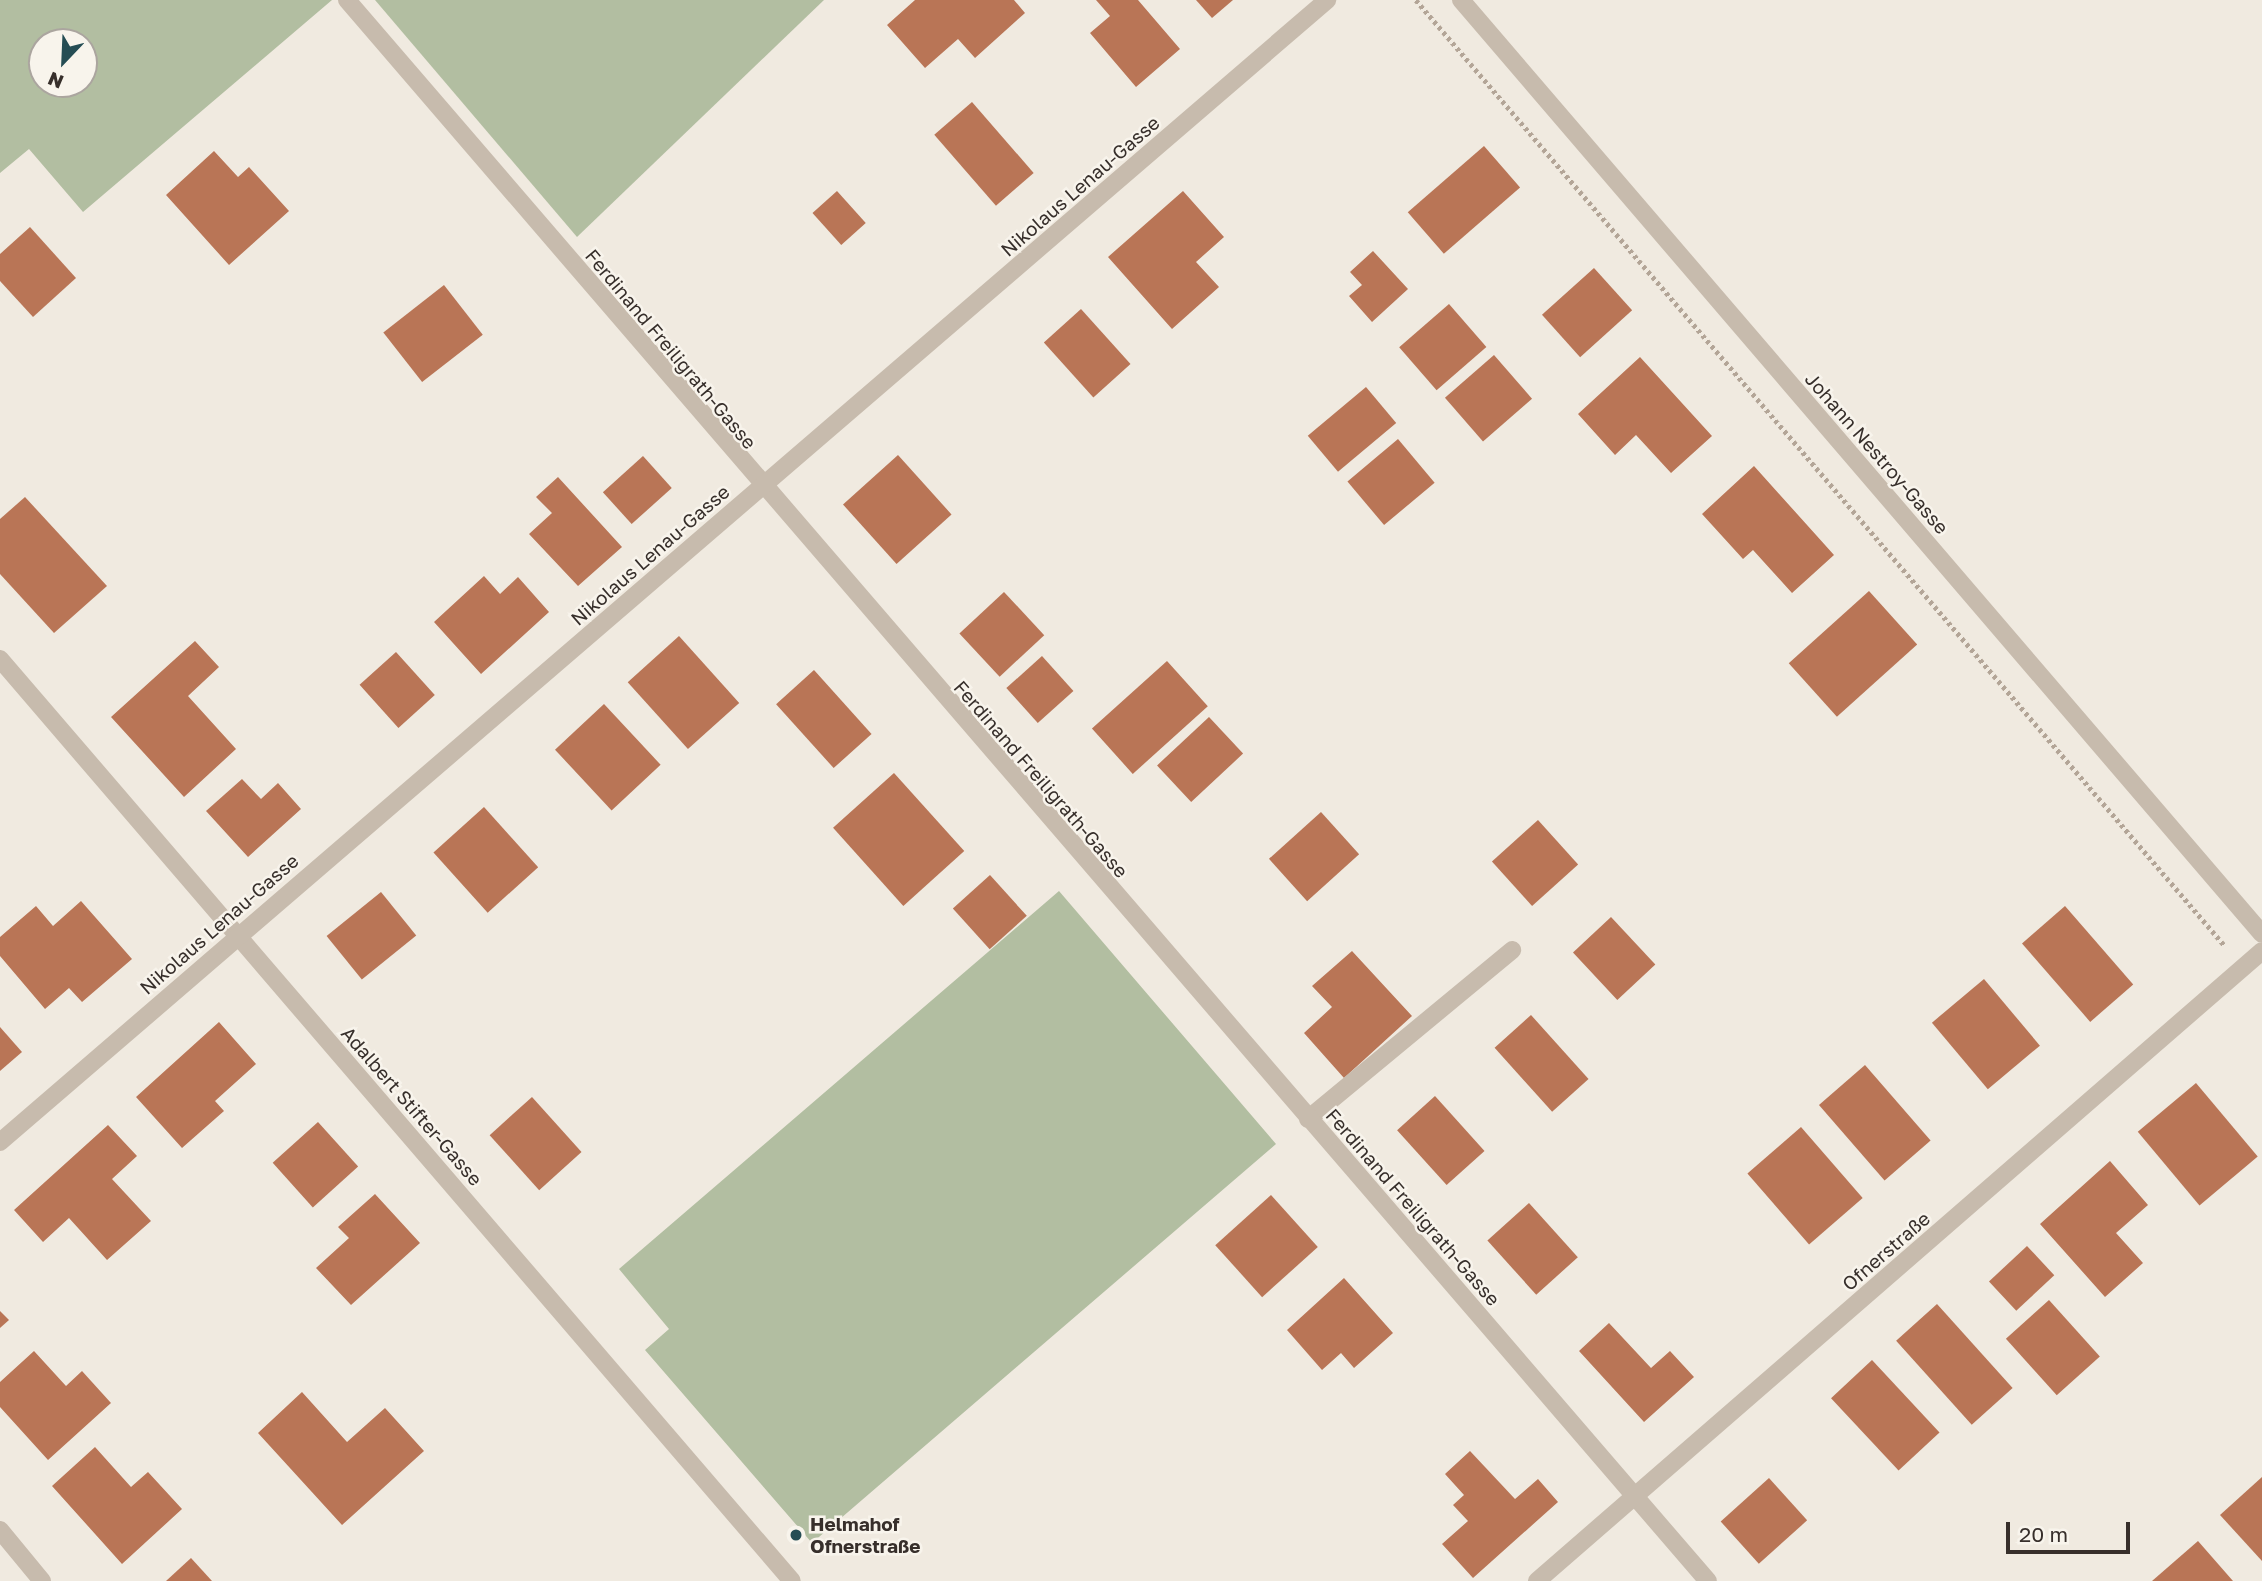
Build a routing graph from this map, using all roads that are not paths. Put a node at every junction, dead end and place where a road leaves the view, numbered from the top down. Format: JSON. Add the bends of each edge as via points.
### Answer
{"nodes":[{"id":1,"x":347,"y":0,"type":"edge"},
{"id":2,"x":1327,"y":0,"type":"edge"},
{"id":3,"x":1461,"y":0,"type":"edge"},
{"id":4,"x":761,"y":488,"type":"junction"},
{"id":5,"x":0,"y":659,"type":"edge"},
{"id":6,"x":2262,"y":934,"type":"edge"},
{"id":7,"x":237,"y":935,"type":"junction"},
{"id":8,"x":1512,"y":950,"type":"dead end"},
{"id":9,"x":2262,"y":951,"type":"edge"},
{"id":10,"x":1308,"y":1119,"type":"junction"},
{"id":11,"x":0,"y":1142,"type":"edge"},
{"id":12,"x":1636,"y":1497,"type":"junction"},
{"id":13,"x":0,"y":1530,"type":"edge"},
{"id":14,"x":42,"y":1581,"type":"edge"},
{"id":15,"x":792,"y":1581,"type":"edge"},
{"id":16,"x":1536,"y":1581,"type":"edge"},
{"id":17,"x":1708,"y":1581,"type":"edge"}],
"edges":[{"from":1,"to":4,"type":"street","name":"Ferdinand Freiligrath-Gasse"},
{"from":2,"to":4,"type":"street","name":"Nikolaus Lenau-Gasse"},
{"from":3,"to":6,"type":"street","name":"Johann Nestroy-Gasse"},
{"from":4,"to":7,"type":"street","name":"Nikolaus Lenau-Gasse"},
{"from":4,"to":10,"type":"street","name":"Ferdinand Freiligrath-Gasse"},
{"from":5,"to":7,"type":"street","name":"Adalbert Stifter-Gasse"},
{"from":7,"to":11,"type":"street","name":"Nikolaus Lenau-Gasse"},
{"from":7,"to":15,"type":"street","name":"Adalbert Stifter-Gasse"},
{"from":8,"to":10,"type":"street"},
{"from":9,"to":12,"type":"street","name":"Ofnerstraße"},
{"from":10,"to":12,"type":"street","name":"Ferdinand Freiligrath-Gasse"},
{"from":12,"to":16,"type":"street","name":"Ofnerstraße"},
{"from":12,"to":17,"type":"street","name":"Ferdinand Freiligrath-Gasse"},
{"from":13,"to":14,"type":"street"}]}
